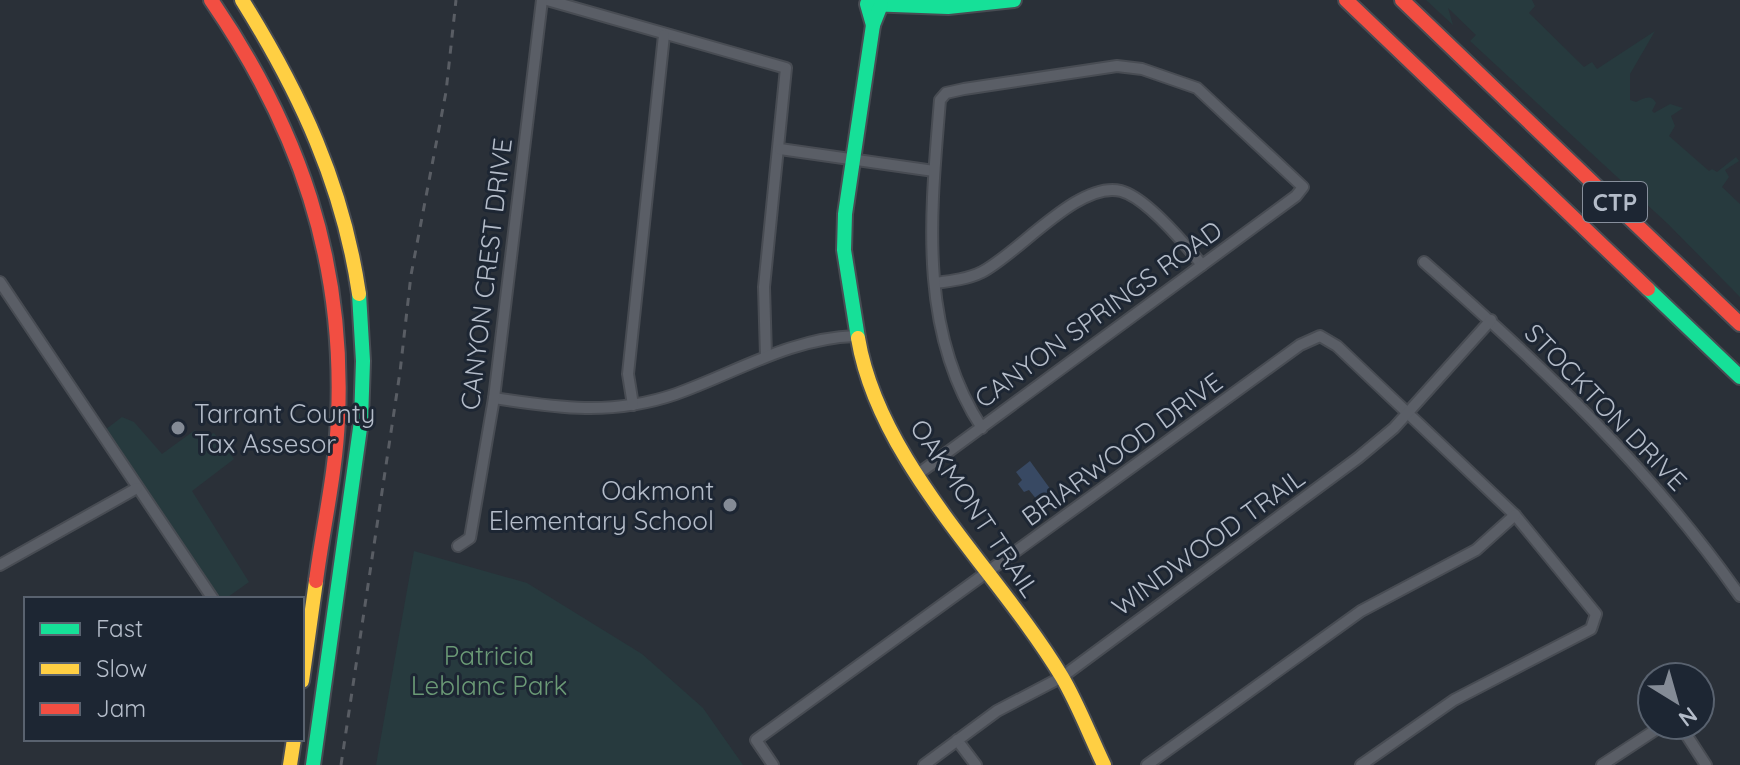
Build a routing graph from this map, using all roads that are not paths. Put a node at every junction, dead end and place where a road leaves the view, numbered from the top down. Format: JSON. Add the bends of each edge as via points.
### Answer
{"nodes":[{"id":1,"x":234,"y":0,"type":"edge"},
{"id":2,"x":242,"y":0,"type":"edge"},
{"id":3,"x":544,"y":0,"type":"edge"},
{"id":4,"x":1014,"y":0,"type":"edge"},
{"id":5,"x":1346,"y":0,"type":"edge"},
{"id":6,"x":1402,"y":0,"type":"edge"},
{"id":7,"x":874,"y":2,"type":"edge"},
{"id":8,"x":215,"y":6,"type":"edge"},
{"id":9,"x":664,"y":35,"type":"junction"},
{"id":10,"x":780,"y":149,"type":"junction"},
{"id":11,"x":854,"y":161,"type":"junction"},
{"id":12,"x":934,"y":171,"type":"junction"},
{"id":13,"x":340,"y":200,"type":"junction"},
{"id":14,"x":316,"y":207,"type":"junction"},
{"id":15,"x":1424,"y":262,"type":"dead end"},
{"id":16,"x":1202,"y":265,"type":"junction"},
{"id":17,"x":0,"y":282,"type":"edge"},
{"id":18,"x":935,"y":283,"type":"junction"},
{"id":19,"x":1491,"y":320,"type":"junction"},
{"id":20,"x":1740,"y":324,"type":"edge"},
{"id":21,"x":855,"y":336,"type":"junction"},
{"id":22,"x":766,"y":356,"type":"junction"},
{"id":23,"x":1740,"y":377,"type":"edge"},
{"id":24,"x":494,"y":398,"type":"junction"},
{"id":25,"x":633,"y":405,"type":"junction"},
{"id":26,"x":1407,"y":413,"type":"junction"},
{"id":27,"x":338,"y":420,"type":"junction"},
{"id":28,"x":361,"y":421,"type":"junction"},
{"id":29,"x":982,"y":428,"type":"junction"},
{"id":30,"x":918,"y":474,"type":"junction"},
{"id":31,"x":137,"y":488,"type":"junction"},
{"id":32,"x":1515,"y":515,"type":"junction"},
{"id":33,"x":458,"y":546,"type":"dead end"},
{"id":34,"x":0,"y":565,"type":"edge"},
{"id":35,"x":990,"y":574,"type":"junction"},
{"id":36,"x":1740,"y":596,"type":"edge"},
{"id":37,"x":212,"y":597,"type":"edge"},
{"id":38,"x":304,"y":655,"type":"edge"},
{"id":39,"x":304,"y":662,"type":"edge"},
{"id":40,"x":328,"y":666,"type":"junction"},
{"id":41,"x":1062,"y":677,"type":"junction"},
{"id":42,"x":957,"y":740,"type":"junction"},
{"id":43,"x":294,"y":741,"type":"edge"},
{"id":44,"x":1639,"y":741,"type":"edge"},
{"id":45,"x":1690,"y":741,"type":"edge"},
{"id":46,"x":290,"y":765,"type":"edge"},
{"id":47,"x":313,"y":765,"type":"edge"},
{"id":48,"x":773,"y":765,"type":"edge"},
{"id":49,"x":924,"y":765,"type":"edge"},
{"id":50,"x":976,"y":765,"type":"edge"},
{"id":51,"x":1104,"y":765,"type":"edge"},
{"id":52,"x":1147,"y":765,"type":"edge"},
{"id":53,"x":1361,"y":765,"type":"edge"},
{"id":54,"x":1602,"y":765,"type":"edge"},
{"id":55,"x":1706,"y":765,"type":"edge"}],
"edges":[{"from":1,"to":8,"type":"main road"},
{"from":2,"to":13,"type":"main road","via":[[304,102]]},
{"from":3,"to":9,"type":"street"},
{"from":3,"to":24,"type":"street","name":"CANYON CREST DRIVE"},
{"from":4,"to":7,"type":"main road","via":[[948,7]]},
{"from":5,"to":23,"type":"main road","number":"CTP"},
{"from":6,"to":20,"type":"main road","number":"CTP"},
{"from":7,"to":11,"type":"main road","name":"OAKMONT TRAIL"},
{"from":8,"to":14,"type":"main road","via":[[287,124]]},
{"from":9,"to":10,"type":"street","via":[[786,68]]},
{"from":9,"to":25,"type":"street","via":[[628,374]]},
{"from":10,"to":11,"type":"street"},
{"from":10,"to":22,"type":"street","via":[[764,298]]},
{"from":11,"to":12,"type":"street"},
{"from":11,"to":21,"type":"main road","name":"OAKMONT TRAIL","via":[[844,250]]},
{"from":12,"to":16,"type":"street","name":"CANYON SPRINGS ROAD","via":[[940,100],[946,93],[1117,66],[1197,88],[1303,187]]},
{"from":12,"to":18,"type":"street"},
{"from":13,"to":14,"type":"main road"},
{"from":13,"to":28,"type":"main road","via":[[362,314]]},
{"from":14,"to":27,"type":"main road","via":[[335,307]]},
{"from":15,"to":19,"type":"street","name":"STOCKTON DRIVE"},
{"from":16,"to":18,"type":"street","via":[[1131,195],[1107,190],[1065,211],[984,271]]},
{"from":16,"to":29,"type":"street","name":"CANYON SPRINGS ROAD"},
{"from":17,"to":31,"type":"street"},
{"from":18,"to":29,"type":"street","via":[[945,355]]},
{"from":19,"to":26,"type":"street","name":"WINDWOOD TRAIL"},
{"from":19,"to":36,"type":"street","name":"STOCKTON DRIVE","via":[[1629,457]]},
{"from":21,"to":22,"type":"street","via":[[826,338]]},
{"from":21,"to":30,"type":"main road","name":"OAKMONT TRAIL","via":[[874,392]]},
{"from":22,"to":25,"type":"street","via":[[675,394]]},
{"from":24,"to":25,"type":"street","via":[[578,410]]},
{"from":24,"to":33,"type":"street","name":"CANYON CREST DRIVE","via":[[470,538]]},
{"from":26,"to":32,"type":"street"},
{"from":26,"to":35,"type":"street","name":"BRIARWOOD DRIVE","via":[[1320,336],[1300,345]]},
{"from":26,"to":41,"type":"street","name":"WINDWOOD TRAIL","via":[[1358,458]]},
{"from":27,"to":28,"type":"main road"},
{"from":27,"to":38,"type":"main road"},
{"from":28,"to":40,"type":"main road"},
{"from":29,"to":30,"type":"street","name":"CANYON SPRINGS ROAD"},
{"from":30,"to":35,"type":"main road","name":"OAKMONT TRAIL"},
{"from":31,"to":34,"type":"street"},
{"from":31,"to":37,"type":"street"},
{"from":32,"to":52,"type":"street","via":[[1476,550],[1361,611]]},
{"from":32,"to":53,"type":"street","via":[[1591,604],[1596,617],[1591,629],[1454,700]]},
{"from":35,"to":41,"type":"main road","name":"OAKMONT TRAIL"},
{"from":35,"to":48,"type":"street","name":"BRIARWOOD DRIVE","via":[[756,740]]},
{"from":39,"to":40,"type":"street"},
{"from":40,"to":47,"type":"main road"},
{"from":41,"to":42,"type":"street","name":"WINDWOOD TRAIL","via":[[1009,703]]},
{"from":41,"to":51,"type":"main road","name":"OAKMONT TRAIL"},
{"from":42,"to":49,"type":"street","name":"WINDWOOD TRAIL"},
{"from":42,"to":50,"type":"street"},
{"from":43,"to":46,"type":"main road"},
{"from":44,"to":54,"type":"street"},
{"from":45,"to":55,"type":"street"}]}
